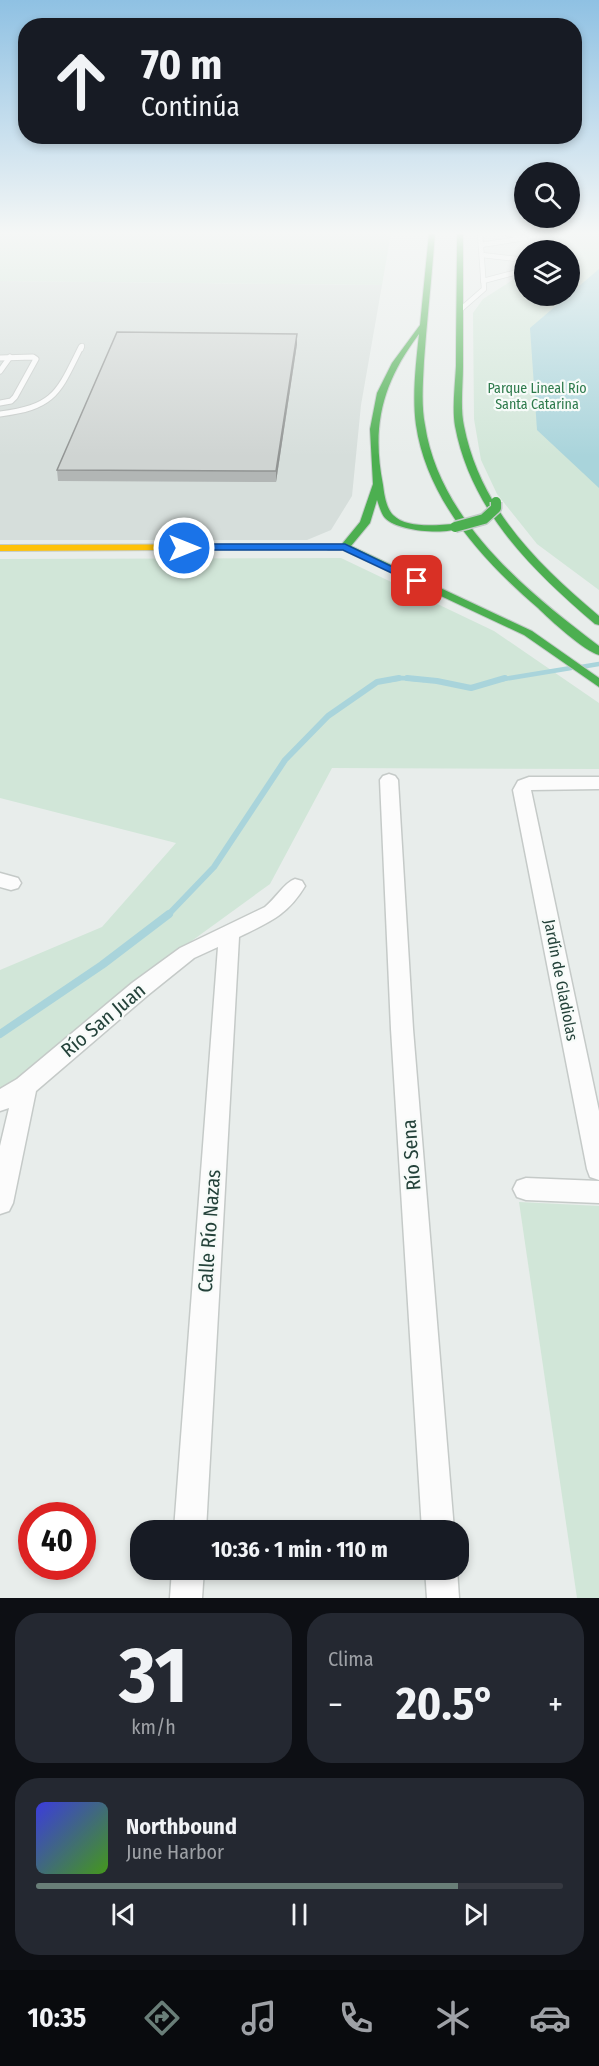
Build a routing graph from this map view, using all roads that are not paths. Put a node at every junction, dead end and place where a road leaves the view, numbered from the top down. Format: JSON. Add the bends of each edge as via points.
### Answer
{"nodes":[{"id":1,"x":425,"y":308,"type":"edge"},
{"id":2,"x":463,"y":308,"type":"edge"},
{"id":3,"x":460,"y":310,"type":"joint"},
{"id":4,"x":422,"y":326,"type":"junction"},
{"id":5,"x":82,"y":346,"type":"dead end"},
{"id":6,"x":460,"y":347,"type":"junction"},
{"id":7,"x":10,"y":357,"type":"junction"},
{"id":8,"x":0,"y":358,"type":"edge"},
{"id":9,"x":474,"y":363,"type":"dead end"},
{"id":10,"x":0,"y":371,"type":"edge"},
{"id":11,"x":0,"y":404,"type":"edge"},
{"id":12,"x":0,"y":414,"type":"edge"},
{"id":13,"x":477,"y":435,"type":"dead end"},
{"id":14,"x":377,"y":485,"type":"junction"},
{"id":15,"x":345,"y":547,"type":"junction"},
{"id":16,"x":0,"y":548,"type":"edge"},
{"id":17,"x":599,"y":622,"type":"edge"},
{"id":18,"x":599,"y":652,"type":"edge"},
{"id":19,"x":599,"y":683,"type":"edge"},
{"id":20,"x":389,"y":780,"type":"dead end"},
{"id":21,"x":599,"y":783,"type":"edge"},
{"id":22,"x":295,"y":886,"type":"dead end"},
{"id":23,"x":219,"y":936,"type":"junction"},
{"id":24,"x":25,"y":1086,"type":"junction"},
{"id":25,"x":0,"y":1101,"type":"edge"},
{"id":26,"x":599,"y":1169,"type":"edge"},
{"id":27,"x":526,"y":1189,"type":"dead end"},
{"id":28,"x":599,"y":1192,"type":"edge"},
{"id":29,"x":0,"y":1203,"type":"edge"},
{"id":30,"x":190,"y":1520,"type":"edge"},
{"id":31,"x":437,"y":1520,"type":"edge"},
{"id":32,"x":187,"y":1580,"type":"edge"},
{"id":33,"x":442,"y":1580,"type":"edge"},
{"id":34,"x":186,"y":1598,"type":"edge"},
{"id":35,"x":443,"y":1598,"type":"edge"}],
"edges":[{"from":1,"to":4,"type":"main road"},
{"from":2,"to":3,"type":"lane"},
{"from":3,"to":6,"type":"main road"},
{"from":4,"to":14,"type":"main road","via":[[379,401],[375,425]]},
{"from":4,"to":18,"type":"main road","via":[[420,422],[434,475],[478,544],[546,612]]},
{"from":5,"to":12,"type":"lane","via":[[54,398],[42,406]]},
{"from":6,"to":9,"type":"main road"},
{"from":6,"to":17,"type":"main road","via":[[461,441],[481,493],[522,552]]},
{"from":7,"to":8,"type":"lane"},
{"from":7,"to":10,"type":"lane"},
{"from":7,"to":11,"type":"lane","via":[[36,359],[15,397]]},
{"from":13,"to":14,"type":"main road","bridge":true,"via":[[481,464],[496,502],[491,514],[465,525],[427,527],[396,521],[385,511]]},
{"from":14,"to":15,"type":"main road","via":[[365,523]]},
{"from":15,"to":16,"type":"main road"},
{"from":15,"to":19,"type":"main road","via":[[528,633]]},
{"from":20,"to":31,"type":"street","name":"Río Sena","via":[[402,1029]]},
{"from":21,"to":26,"type":"street","name":"Jardín de Gladiolas","via":[[529,783],[522,790]]},
{"from":22,"to":23,"type":"street","name":"Río San Juan","via":[[272,912]]},
{"from":23,"to":24,"type":"street","name":"Río San Juan","via":[[187,953],[140,988]]},
{"from":23,"to":30,"type":"street","name":"Calle Río Nazas"},
{"from":24,"to":25,"type":"street","name":"Río San Juan"},
{"from":24,"to":29,"type":"street"},
{"from":27,"to":28,"type":"street"},
{"from":32,"to":34,"type":"street"},
{"from":33,"to":35,"type":"street"}]}
